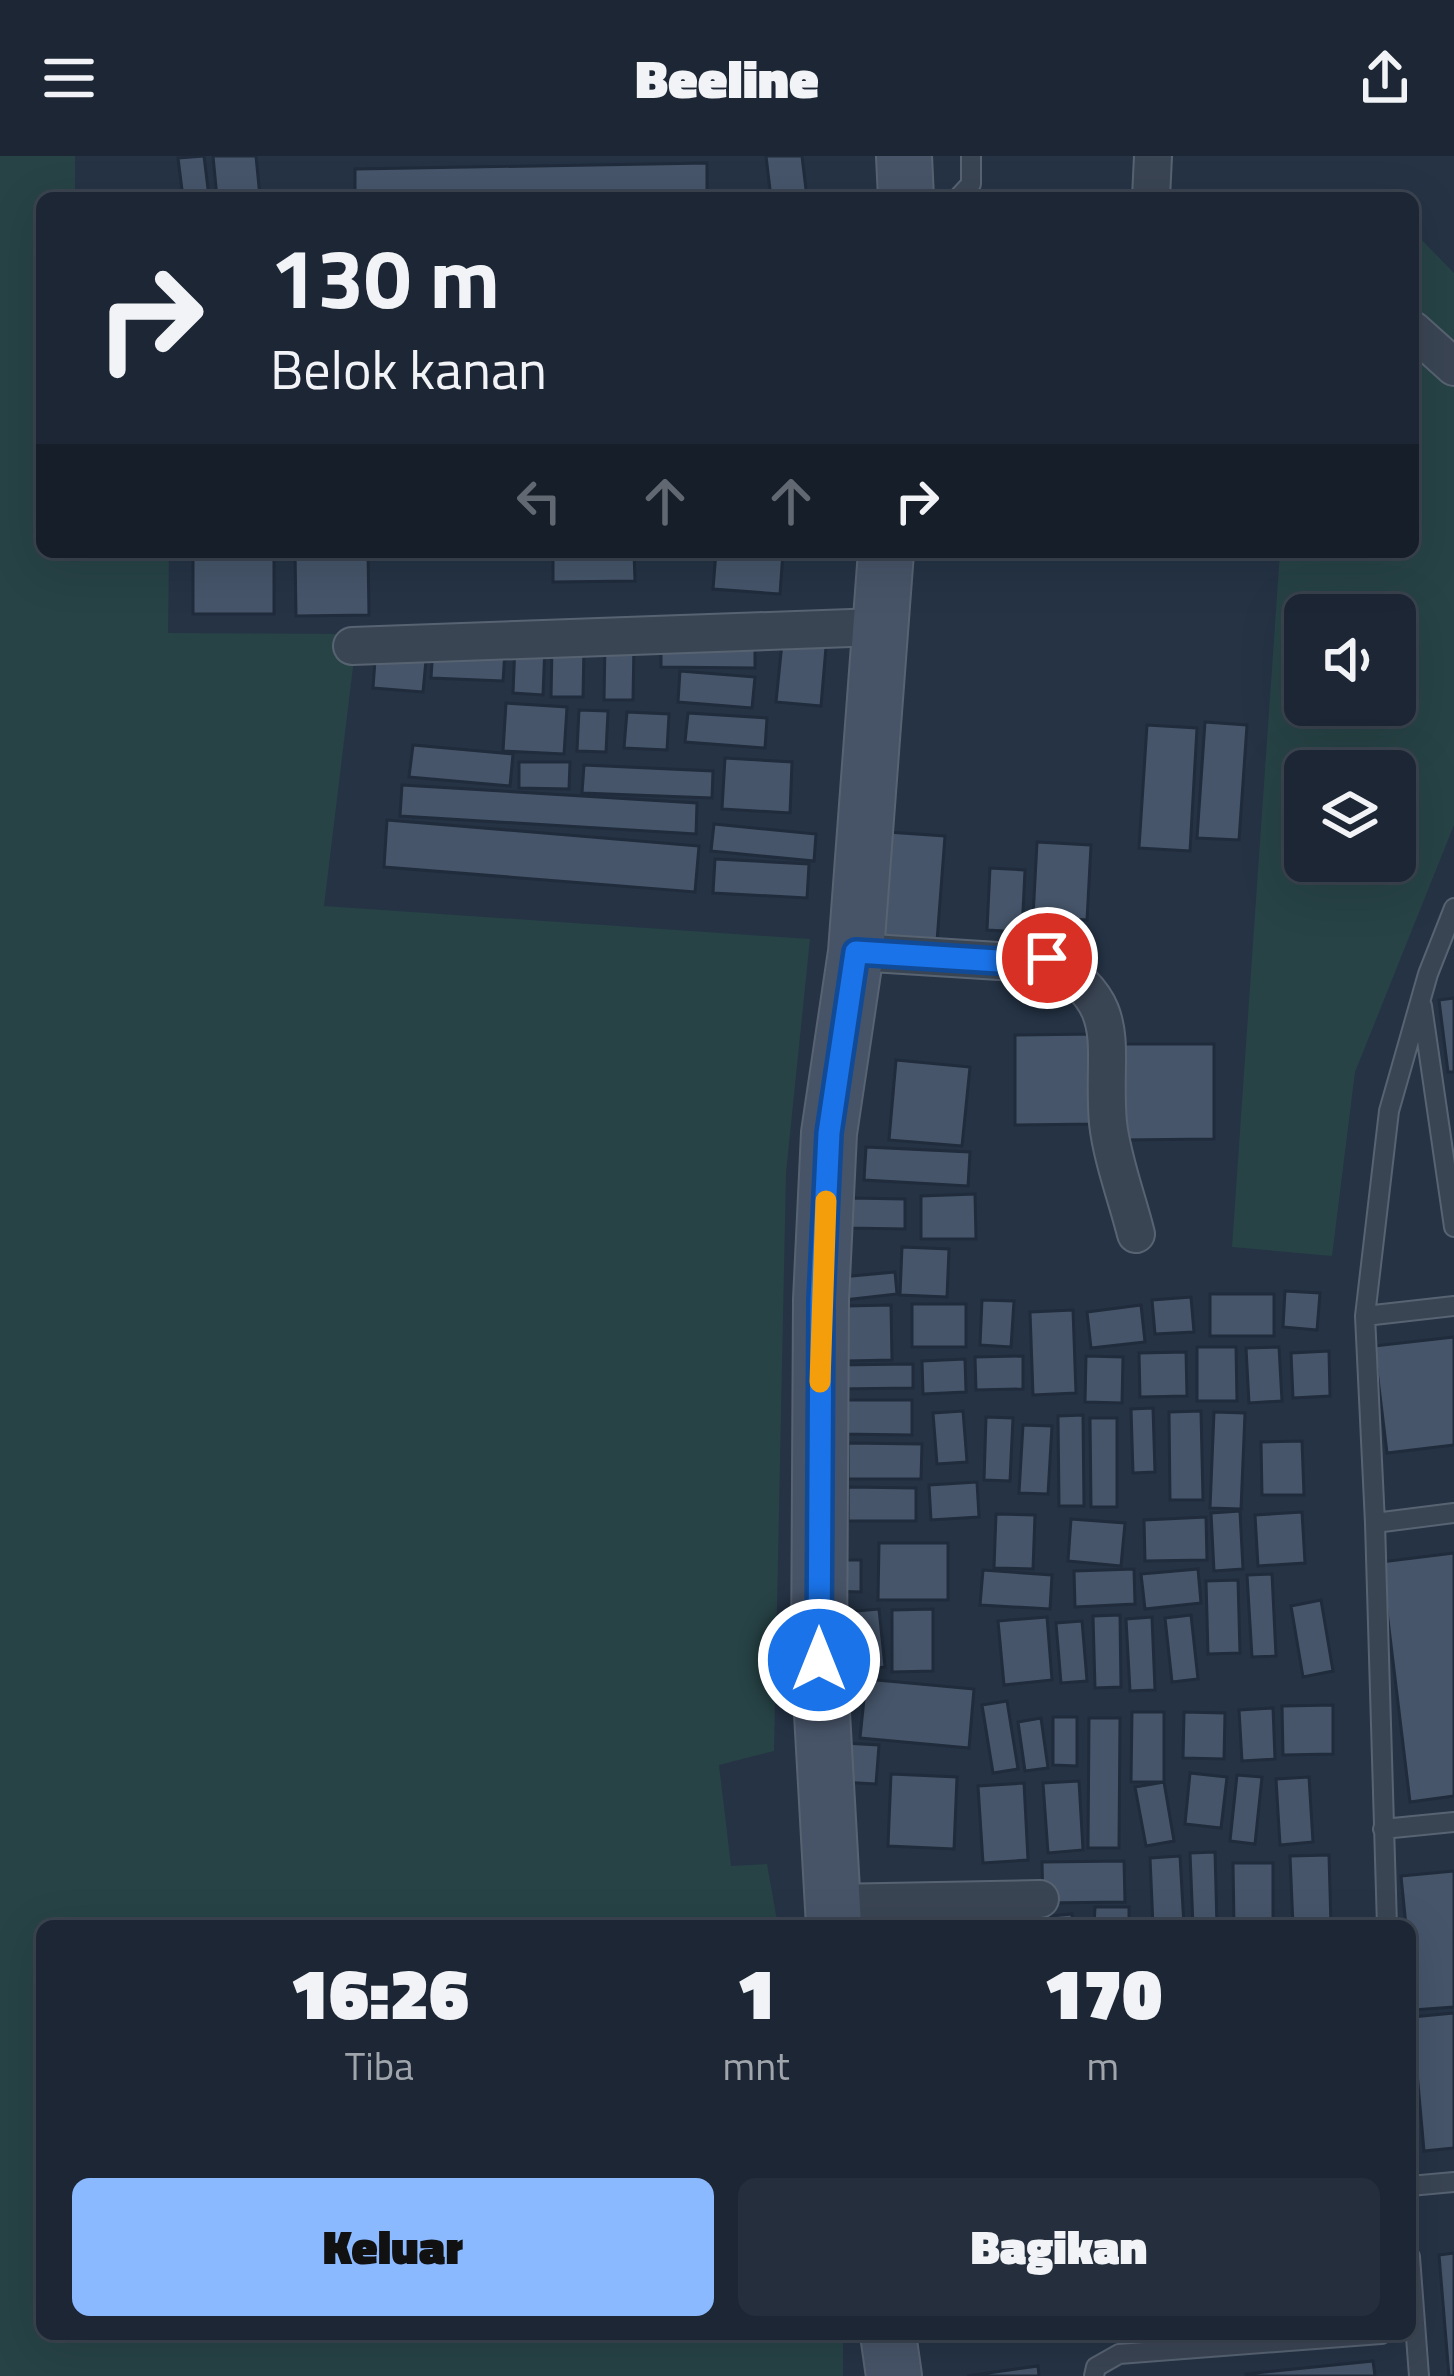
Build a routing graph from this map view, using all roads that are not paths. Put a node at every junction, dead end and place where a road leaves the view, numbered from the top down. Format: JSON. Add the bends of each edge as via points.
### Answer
{"nodes":[{"id":1,"x":904,"y":156,"type":"edge"},
{"id":2,"x":971,"y":156,"type":"edge"},
{"id":3,"x":1154,"y":156,"type":"edge"},
{"id":4,"x":905,"y":192,"type":"edge"},
{"id":5,"x":964,"y":192,"type":"edge"},
{"id":6,"x":1151,"y":192,"type":"edge"},
{"id":7,"x":1419,"y":335,"type":"edge"},
{"id":8,"x":1454,"y":367,"type":"edge"},
{"id":9,"x":885,"y":558,"type":"edge"},
{"id":10,"x":878,"y":627,"type":"junction"},
{"id":11,"x":352,"y":646,"type":"dead end"},
{"id":12,"x":1454,"y":908,"type":"edge"},
{"id":13,"x":856,"y":952,"type":"junction"},
{"id":14,"x":1421,"y":1000,"type":"junction"},
{"id":15,"x":1445,"y":1082,"type":"edge"},
{"id":16,"x":1454,"y":1226,"type":"edge"},
{"id":17,"x":1136,"y":1234,"type":"dead end"},
{"id":18,"x":1454,"y":1306,"type":"edge"},
{"id":19,"x":1366,"y":1316,"type":"junction"},
{"id":20,"x":1454,"y":1513,"type":"edge"},
{"id":21,"x":1375,"y":1523,"type":"junction"},
{"id":22,"x":1454,"y":1822,"type":"edge"},
{"id":23,"x":1383,"y":1829,"type":"junction"},
{"id":24,"x":1040,"y":1899,"type":"dead end"},
{"id":25,"x":832,"y":1915,"type":"edge"},
{"id":26,"x":1387,"y":1920,"type":"edge"},
{"id":27,"x":1454,"y":2182,"type":"edge"},
{"id":28,"x":1416,"y":2185,"type":"edge"},
{"id":29,"x":889,"y":2340,"type":"edge"},
{"id":30,"x":1302,"y":2340,"type":"edge"},
{"id":31,"x":1414,"y":2340,"type":"edge"},
{"id":32,"x":894,"y":2376,"type":"edge"},
{"id":33,"x":1094,"y":2376,"type":"edge"},
{"id":34,"x":1419,"y":2376,"type":"edge"}],
"edges":[{"from":1,"to":4,"type":"main road"},
{"from":2,"to":5,"type":"lane"},
{"from":3,"to":6,"type":"street"},
{"from":7,"to":8,"type":"street"},
{"from":9,"to":10,"type":"main road"},
{"from":10,"to":11,"type":"street"},
{"from":10,"to":13,"type":"main road"},
{"from":12,"to":14,"type":"lane"},
{"from":13,"to":17,"type":"street","via":[[1046,964],[1047,958],[1085,981],[1104,1018],[1108,1124]]},
{"from":13,"to":25,"type":"main road","via":[[829,1133],[821,1300],[819,1660]]},
{"from":14,"to":15,"type":"lane"},
{"from":14,"to":19,"type":"lane","via":[[1389,1111]]},
{"from":15,"to":16,"type":"lane"},
{"from":18,"to":19,"type":"lane"},
{"from":19,"to":21,"type":"lane"},
{"from":20,"to":21,"type":"lane"},
{"from":21,"to":23,"type":"lane"},
{"from":22,"to":23,"type":"lane"},
{"from":23,"to":26,"type":"lane"},
{"from":24,"to":25,"type":"street"},
{"from":27,"to":28,"type":"lane"},
{"from":29,"to":32,"type":"main road"},
{"from":30,"to":33,"type":"lane","via":[[1119,2354]]},
{"from":31,"to":34,"type":"lane"}]}
